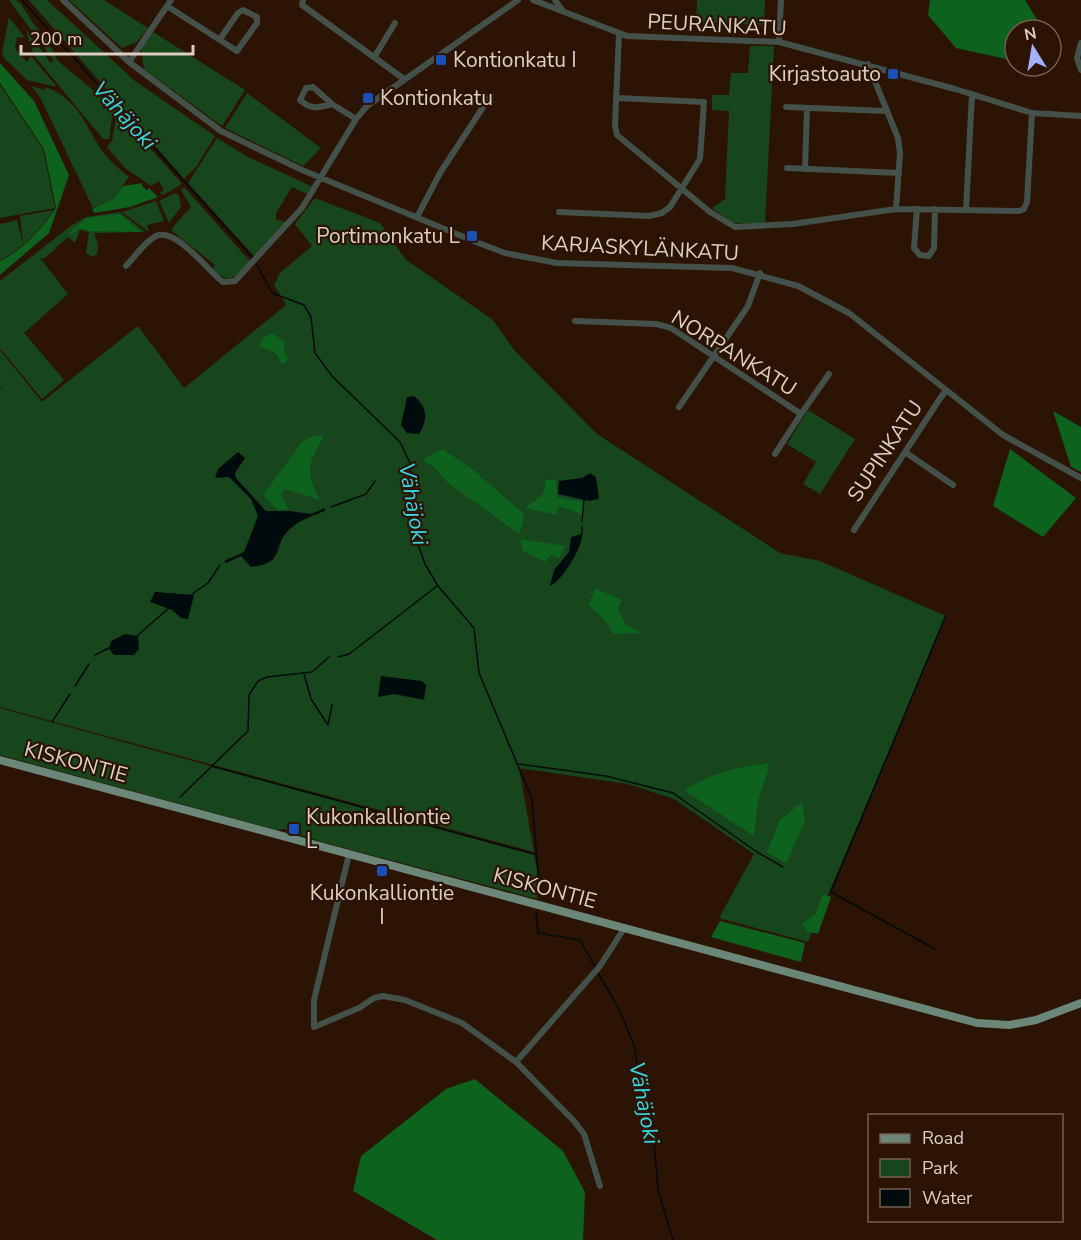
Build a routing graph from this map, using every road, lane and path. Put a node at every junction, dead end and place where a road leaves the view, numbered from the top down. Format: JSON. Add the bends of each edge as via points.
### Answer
{"nodes":[{"id":1,"x":63,"y":0,"type":"edge"},
{"id":2,"x":303,"y":0,"type":"edge"},
{"id":3,"x":518,"y":0,"type":"edge"},
{"id":4,"x":533,"y":0,"type":"edge"},
{"id":5,"x":555,"y":0,"type":"edge"},
{"id":6,"x":781,"y":0,"type":"edge"},
{"id":7,"x":169,"y":3,"type":"edge"},
{"id":8,"x":562,"y":10,"type":"junction"},
{"id":9,"x":395,"y":23,"type":"dead end"},
{"id":10,"x":619,"y":34,"type":"junction"},
{"id":11,"x":220,"y":39,"type":"junction"},
{"id":12,"x":779,"y":42,"type":"junction"},
{"id":13,"x":1081,"y":43,"type":"edge"},
{"id":14,"x":375,"y":56,"type":"junction"},
{"id":15,"x":129,"y":62,"type":"junction"},
{"id":16,"x":868,"y":64,"type":"junction"},
{"id":17,"x":1081,"y":70,"type":"edge"},
{"id":18,"x":404,"y":80,"type":"junction"},
{"id":19,"x":972,"y":94,"type":"junction"},
{"id":20,"x":490,"y":95,"type":"dead end"},
{"id":21,"x":617,"y":98,"type":"junction"},
{"id":22,"x":332,"y":104,"type":"junction"},
{"id":23,"x":786,"y":107,"type":"dead end"},
{"id":24,"x":807,"y":108,"type":"junction"},
{"id":25,"x":886,"y":111,"type":"junction"},
{"id":26,"x":1032,"y":113,"type":"junction"},
{"id":27,"x":1081,"y":116,"type":"edge"},
{"id":28,"x":356,"y":118,"type":"junction"},
{"id":29,"x":787,"y":168,"type":"dead end"},
{"id":30,"x":805,"y":169,"type":"junction"},
{"id":31,"x":899,"y":173,"type":"junction"},
{"id":32,"x":319,"y":177,"type":"junction"},
{"id":33,"x":682,"y":189,"type":"junction"},
{"id":34,"x":917,"y":208,"type":"junction"},
{"id":35,"x":896,"y":209,"type":"junction"},
{"id":36,"x":935,"y":209,"type":"junction"},
{"id":37,"x":966,"y":210,"type":"junction"},
{"id":38,"x":559,"y":212,"type":"dead end"},
{"id":39,"x":417,"y":217,"type":"junction"},
{"id":40,"x":126,"y":266,"type":"dead end"},
{"id":41,"x":760,"y":273,"type":"junction"},
{"id":42,"x":575,"y":321,"type":"dead end"},
{"id":43,"x":714,"y":357,"type":"junction"},
{"id":44,"x":829,"y":374,"type":"dead end"},
{"id":45,"x":945,"y":391,"type":"junction"},
{"id":46,"x":679,"y":407,"type":"dead end"},
{"id":47,"x":801,"y":414,"type":"junction"},
{"id":48,"x":905,"y":452,"type":"junction"},
{"id":49,"x":776,"y":454,"type":"dead end"},
{"id":50,"x":1081,"y":478,"type":"edge"},
{"id":51,"x":953,"y":486,"type":"dead end"},
{"id":52,"x":854,"y":530,"type":"dead end"},
{"id":53,"x":0,"y":760,"type":"edge"},
{"id":54,"x":349,"y":854,"type":"junction"},
{"id":55,"x":625,"y":927,"type":"junction"},
{"id":56,"x":1081,"y":1003,"type":"edge"},
{"id":57,"x":516,"y":1062,"type":"junction"},
{"id":58,"x":600,"y":1186,"type":"dead end"}],
"edges":[{"from":1,"to":15,"type":"street","name":"KARJASKYLÄNKATU"},
{"from":2,"to":14,"type":"street","via":[[302,5]]},
{"from":3,"to":18,"type":"street"},
{"from":4,"to":8,"type":"street","name":"PEURANKATU"},
{"from":5,"to":8,"type":"street"},
{"from":6,"to":12,"type":"street"},
{"from":7,"to":11,"type":"street"},
{"from":7,"to":15,"type":"street"},
{"from":8,"to":10,"type":"street","name":"PEURANKATU"},
{"from":9,"to":14,"type":"street"},
{"from":10,"to":12,"type":"street","name":"PEURANKATU"},
{"from":10,"to":21,"type":"street"},
{"from":11,"to":11,"type":"street","via":[[237,51],[258,22],[257,17],[243,10]]},
{"from":12,"to":16,"type":"street","name":"PEURANKATU"},
{"from":13,"to":17,"type":"street","via":[[1077,58]]},
{"from":14,"to":18,"type":"street"},
{"from":15,"to":32,"type":"street","name":"KARJASKYLÄNKATU","via":[[221,131]]},
{"from":16,"to":19,"type":"street","name":"PEURANKATU"},
{"from":16,"to":25,"type":"street"},
{"from":18,"to":28,"type":"street","via":[[372,101]]},
{"from":19,"to":26,"type":"street","name":"PEURANKATU"},
{"from":19,"to":37,"type":"street"},
{"from":20,"to":39,"type":"street"},
{"from":21,"to":33,"type":"street","via":[[618,136]]},
{"from":21,"to":33,"type":"street","via":[[704,102],[700,159]]},
{"from":22,"to":22,"type":"street","via":[[313,87],[300,95],[307,107]]},
{"from":22,"to":28,"type":"street"},
{"from":23,"to":24,"type":"street"},
{"from":24,"to":25,"type":"street"},
{"from":24,"to":30,"type":"street"},
{"from":25,"to":31,"type":"street","via":[[898,138]]},
{"from":26,"to":27,"type":"street","name":"PEURANKATU"},
{"from":26,"to":37,"type":"street","via":[[1024,209]]},
{"from":28,"to":32,"type":"street"},
{"from":29,"to":30,"type":"street"},
{"from":30,"to":31,"type":"street"},
{"from":31,"to":35,"type":"street"},
{"from":32,"to":39,"type":"street","name":"KARJASKYLÄNKATU"},
{"from":32,"to":40,"type":"street","via":[[302,208],[235,281],[223,282],[169,235],[148,242]]},
{"from":33,"to":35,"type":"street","via":[[728,225],[762,227]]},
{"from":33,"to":38,"type":"street","via":[[670,207],[657,215]]},
{"from":34,"to":35,"type":"street"},
{"from":34,"to":36,"type":"street"},
{"from":34,"to":36,"type":"street","via":[[914,248],[920,255],[929,256],[934,248]]},
{"from":36,"to":37,"type":"street"},
{"from":39,"to":41,"type":"street","name":"KARJASKYLÄNKATU","via":[[530,260],[726,267]]},
{"from":41,"to":43,"type":"street","via":[[748,306]]},
{"from":41,"to":45,"type":"street","name":"KARJASKYLÄNKATU","via":[[806,289],[849,313]]},
{"from":42,"to":43,"type":"street","name":"NORPANKATU","via":[[671,328]]},
{"from":43,"to":46,"type":"street"},
{"from":43,"to":47,"type":"street","name":"NORPANKATU"},
{"from":44,"to":47,"type":"street","name":"NORPANKATU"},
{"from":45,"to":48,"type":"street","name":"SUPINKATU"},
{"from":45,"to":50,"type":"street","name":"KARJASKYLÄNKATU","via":[[1003,435]]},
{"from":47,"to":49,"type":"street","name":"NORPANKATU"},
{"from":48,"to":51,"type":"street"},
{"from":48,"to":52,"type":"street","name":"SUPINKATU"},
{"from":53,"to":54,"type":"main road","name":"KISKONTIE"},
{"from":54,"to":55,"type":"main road","name":"KISKONTIE"},
{"from":54,"to":57,"type":"street","via":[[314,1000],[314,1027],[374,998],[395,997],[462,1023]]},
{"from":55,"to":56,"type":"main road","name":"KISKONTIE","via":[[977,1023],[1010,1025],[1036,1020]]},
{"from":55,"to":57,"type":"street","via":[[600,966]]},
{"from":57,"to":58,"type":"street","via":[[584,1134]]}]}
